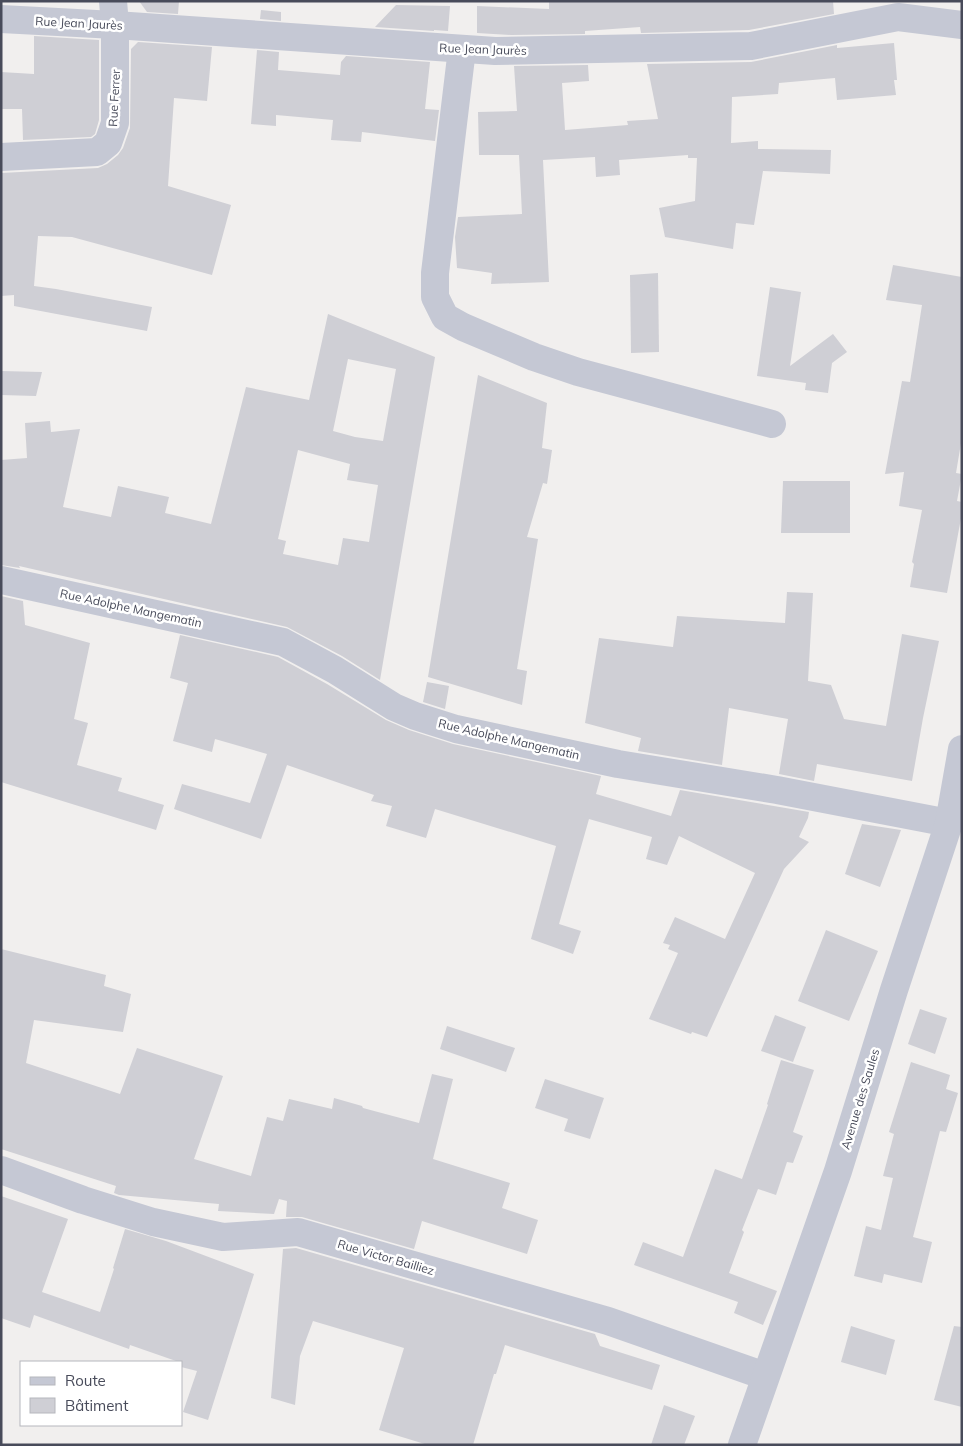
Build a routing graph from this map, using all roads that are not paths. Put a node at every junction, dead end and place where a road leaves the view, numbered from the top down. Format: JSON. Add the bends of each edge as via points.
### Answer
{"nodes":[{"id":1,"x":114,"y":13,"type":"edge"},
{"id":2,"x":1,"y":19,"type":"edge"},
{"id":3,"x":962,"y":25,"type":"edge"},
{"id":4,"x":462,"y":49,"type":"junction"},
{"id":5,"x":1,"y":157,"type":"edge"},
{"id":6,"x":772,"y":424,"type":"dead end"},
{"id":7,"x":1,"y":580,"type":"edge"},
{"id":8,"x":962,"y":749,"type":"edge"},
{"id":9,"x":949,"y":823,"type":"junction"},
{"id":10,"x":1,"y":1170,"type":"edge"},
{"id":11,"x":765,"y":1376,"type":"junction"},
{"id":12,"x":742,"y":1445,"type":"edge"}],
"edges":[{"from":1,"to":2,"type":"street","name":"Rue Jean Jaurès"},
{"from":1,"to":4,"type":"street","name":"Rue Jean Jaurès"},
{"from":1,"to":5,"type":"street","name":"Rue Ferrer","via":[[115,123],[108,143],[97,152]]},
{"from":3,"to":4,"type":"street","name":"Rue Jean Jaurès","via":[[898,17],[751,46]]},
{"from":4,"to":6,"type":"street","via":[[435,273],[435,297],[445,317],[534,357],[578,372]]},
{"from":7,"to":9,"type":"street","name":"Rue Adolphe Mangematin","via":[[283,642],[394,707],[456,729],[618,764]]},
{"from":8,"to":9,"type":"street","name":"Avenue des Saules"},
{"from":9,"to":11,"type":"street","name":"Avenue des Saules","via":[[838,1171]]},
{"from":10,"to":11,"type":"street","name":"Rue Victor Bailliez","via":[[144,1219],[223,1237],[298,1232],[608,1321]]},
{"from":11,"to":12,"type":"street","name":"Avenue des Saules"}]}
